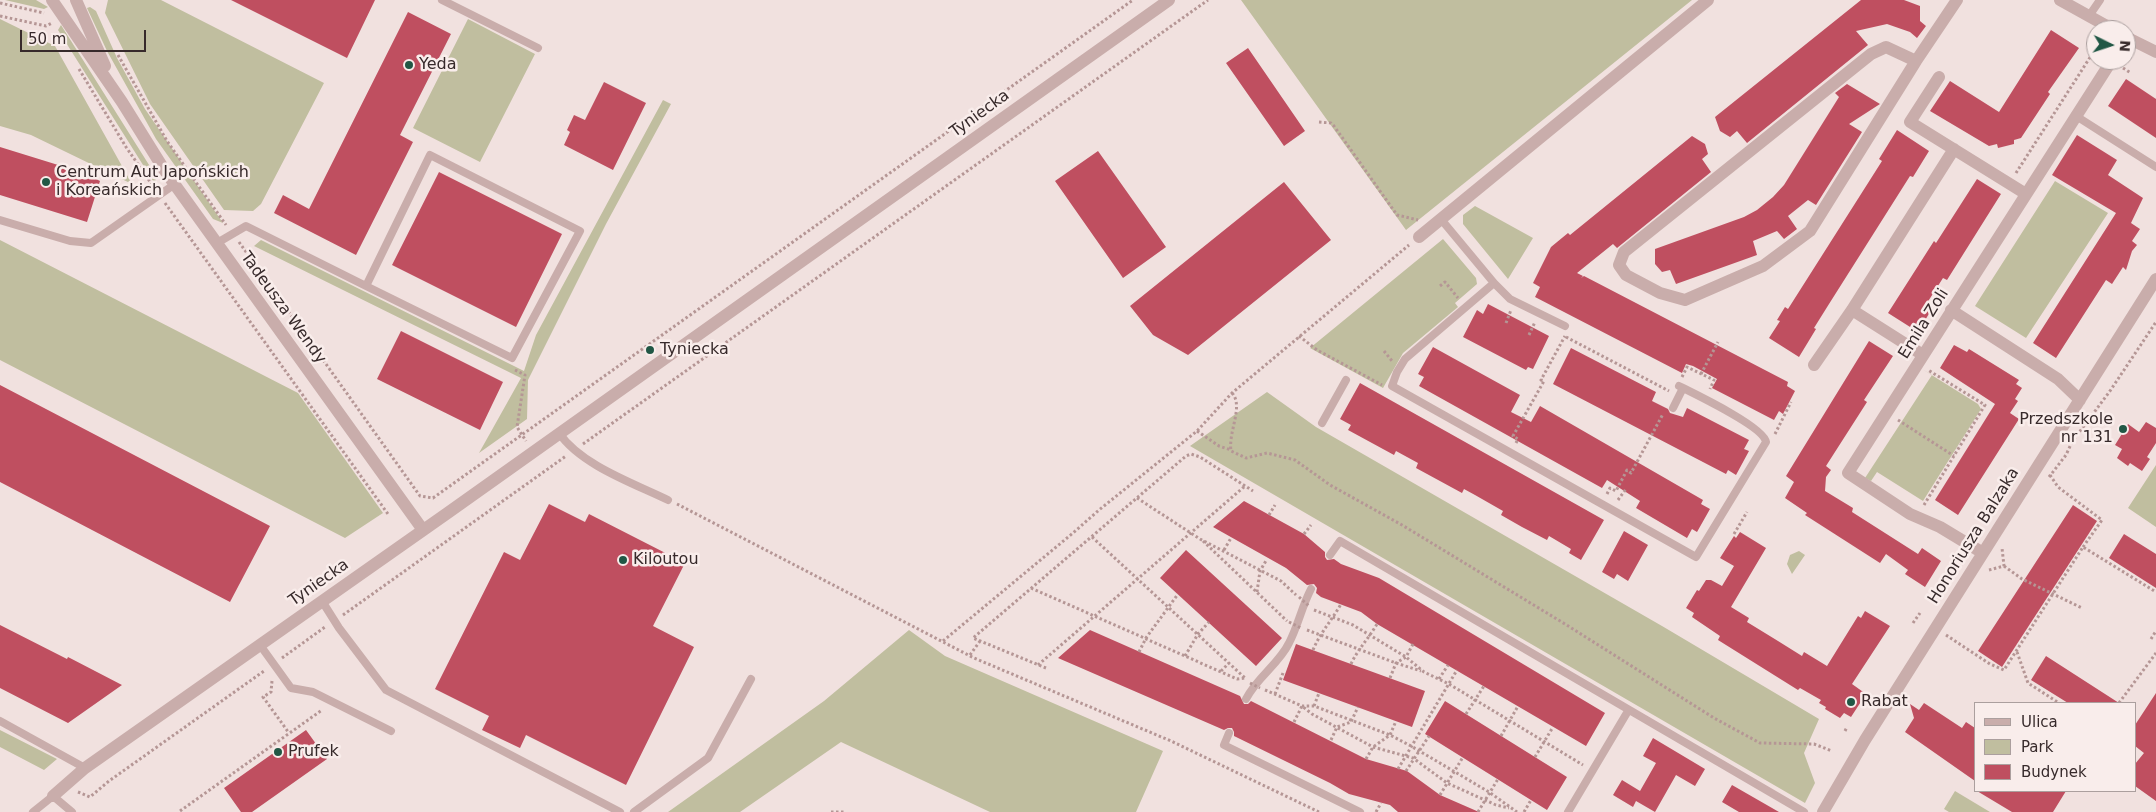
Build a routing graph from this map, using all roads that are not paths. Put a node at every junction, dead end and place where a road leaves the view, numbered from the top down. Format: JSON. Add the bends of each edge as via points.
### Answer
{"nodes":[{"id":1,"x":52,"y":0,"type":"edge"},
{"id":2,"x":76,"y":0,"type":"edge"},
{"id":3,"x":442,"y":0,"type":"edge"},
{"id":4,"x":1169,"y":0,"type":"edge"},
{"id":5,"x":1708,"y":0,"type":"edge"},
{"id":6,"x":1957,"y":0,"type":"edge"},
{"id":7,"x":2060,"y":0,"type":"edge"},
{"id":8,"x":2100,"y":0,"type":"edge"},
{"id":9,"x":2089,"y":16,"type":"junction"},
{"id":10,"x":2096,"y":20,"type":"edge"},
{"id":11,"x":2136,"y":42,"type":"edge"},
{"id":12,"x":538,"y":48,"type":"dead end"},
{"id":13,"x":2156,"y":52,"type":"edge"},
{"id":14,"x":1916,"y":62,"type":"junction"},
{"id":15,"x":2106,"y":70,"type":"edge"},
{"id":16,"x":1939,"y":77,"type":"dead end"},
{"id":17,"x":122,"y":102,"type":"junction"},
{"id":18,"x":2076,"y":116,"type":"junction"},
{"id":19,"x":1954,"y":149,"type":"junction"},
{"id":20,"x":2156,"y":167,"type":"edge"},
{"id":21,"x":175,"y":184,"type":"junction"},
{"id":22,"x":2026,"y":194,"type":"junction"},
{"id":23,"x":0,"y":220,"type":"edge"},
{"id":24,"x":1437,"y":221,"type":"junction"},
{"id":25,"x":1419,"y":237,"type":"road end"},
{"id":26,"x":217,"y":243,"type":"junction"},
{"id":27,"x":2156,"y":279,"type":"edge"},
{"id":28,"x":1491,"y":285,"type":"junction"},
{"id":29,"x":366,"y":286,"type":"junction"},
{"id":30,"x":1852,"y":310,"type":"junction"},
{"id":31,"x":1951,"y":310,"type":"junction"},
{"id":32,"x":1566,"y":328,"type":"road end"},
{"id":33,"x":1922,"y":360,"type":"junction"},
{"id":34,"x":1814,"y":365,"type":"dead end"},
{"id":35,"x":1346,"y":380,"type":"dead end"},
{"id":36,"x":2080,"y":400,"type":"junction"},
{"id":37,"x":1669,"y":408,"type":"road end"},
{"id":38,"x":1322,"y":423,"type":"dead end"},
{"id":39,"x":559,"y":433,"type":"junction"},
{"id":40,"x":668,"y":500,"type":"road end"},
{"id":41,"x":423,"y":530,"type":"junction"},
{"id":42,"x":1983,"y":553,"type":"junction"},
{"id":43,"x":1330,"y":556,"type":"dead end"},
{"id":44,"x":1311,"y":589,"type":"dead end"},
{"id":45,"x":322,"y":601,"type":"junction"},
{"id":46,"x":260,"y":645,"type":"junction"},
{"id":47,"x":752,"y":679,"type":"dead end"},
{"id":48,"x":1246,"y":699,"type":"dead end"},
{"id":49,"x":1628,"y":711,"type":"junction"},
{"id":50,"x":0,"y":721,"type":"edge"},
{"id":51,"x":391,"y":731,"type":"dead end"},
{"id":52,"x":1229,"y":733,"type":"dead end"},
{"id":53,"x":85,"y":768,"type":"junction"},
{"id":54,"x":54,"y":796,"type":"junction"},
{"id":55,"x":33,"y":812,"type":"edge"},
{"id":56,"x":42,"y":812,"type":"edge"},
{"id":57,"x":72,"y":812,"type":"edge"},
{"id":58,"x":620,"y":812,"type":"edge"},
{"id":59,"x":634,"y":812,"type":"edge"},
{"id":60,"x":1360,"y":812,"type":"edge"},
{"id":61,"x":1568,"y":812,"type":"edge"},
{"id":62,"x":1804,"y":812,"type":"edge"},
{"id":63,"x":1823,"y":812,"type":"edge"}],
"edges":[{"from":1,"to":17,"type":"street","name":"Tadeusza Wendy"},
{"from":2,"to":17,"type":"street","name":"Tadeusza Wendy"},
{"from":3,"to":12,"type":"lane"},
{"from":4,"to":39,"type":"street","name":"Tyniecka"},
{"from":5,"to":24,"type":"street"},
{"from":6,"to":14,"type":"street"},
{"from":7,"to":9,"type":"street"},
{"from":8,"to":9,"type":"lane"},
{"from":9,"to":10,"type":"street"},
{"from":11,"to":13,"type":"street"},
{"from":14,"to":14,"type":"street","via":[[1886,47],[1871,54],[1624,252],[1618,265],[1626,275],[1660,293],[1685,300],[1763,266],[1810,231]]},
{"from":15,"to":18,"type":"street","name":"Emila Zoli"},
{"from":16,"to":19,"type":"street","via":[[1910,122]]},
{"from":17,"to":21,"type":"street","name":"Tadeusza Wendy"},
{"from":18,"to":20,"type":"lane"},
{"from":18,"to":22,"type":"street","name":"Emila Zoli"},
{"from":19,"to":22,"type":"street"},
{"from":19,"to":30,"type":"street"},
{"from":21,"to":23,"type":"lane","via":[[91,243],[70,241]]},
{"from":21,"to":26,"type":"street","name":"Tadeusza Wendy"},
{"from":22,"to":31,"type":"street","name":"Emila Zoli"},
{"from":24,"to":25,"type":"street"},
{"from":24,"to":28,"type":"lane"},
{"from":26,"to":29,"type":"lane","via":[[246,226]]},
{"from":26,"to":41,"type":"street","name":"Tadeusza Wendy"},
{"from":27,"to":36,"type":"street","name":"Honoriusza Balzaka"},
{"from":28,"to":32,"type":"lane","via":[[1510,299]]},
{"from":28,"to":37,"type":"lane","via":[[1405,359],[1392,386],[1696,557],[1766,442],[1765,437],[1746,422],[1680,386]]},
{"from":29,"to":29,"type":"lane","via":[[512,358],[580,231],[430,154]]},
{"from":30,"to":33,"type":"street"},
{"from":30,"to":34,"type":"street"},
{"from":31,"to":33,"type":"street","name":"Emila Zoli"},
{"from":31,"to":36,"type":"street","via":[[2058,380]]},
{"from":33,"to":42,"type":"street","name":"Emila Zoli","via":[[1848,474],[1910,514],[1940,527]]},
{"from":35,"to":38,"type":"lane"},
{"from":36,"to":42,"type":"street","name":"Honoriusza Balzaka"},
{"from":39,"to":40,"type":"lane","via":[[574,451]]},
{"from":39,"to":41,"type":"street","name":"Tyniecka"},
{"from":41,"to":45,"type":"street","name":"Tyniecka"},
{"from":42,"to":63,"type":"street","name":"Honoriusza Balzaka"},
{"from":43,"to":49,"type":"lane","via":[[1340,541]]},
{"from":44,"to":48,"type":"lane","via":[[1289,644]]},
{"from":45,"to":46,"type":"street","name":"Tyniecka"},
{"from":45,"to":58,"type":"lane","via":[[386,690]]},
{"from":46,"to":51,"type":"lane","via":[[291,688],[313,692]]},
{"from":46,"to":53,"type":"street","name":"Tyniecka"},
{"from":47,"to":59,"type":"lane","via":[[708,758]]},
{"from":49,"to":61,"type":"lane"},
{"from":49,"to":62,"type":"lane"},
{"from":50,"to":53,"type":"lane"},
{"from":52,"to":60,"type":"lane","via":[[1224,745]]},
{"from":53,"to":54,"type":"street","name":"Tyniecka"},
{"from":54,"to":55,"type":"lane"},
{"from":54,"to":56,"type":"lane"},
{"from":54,"to":57,"type":"lane"}]}
